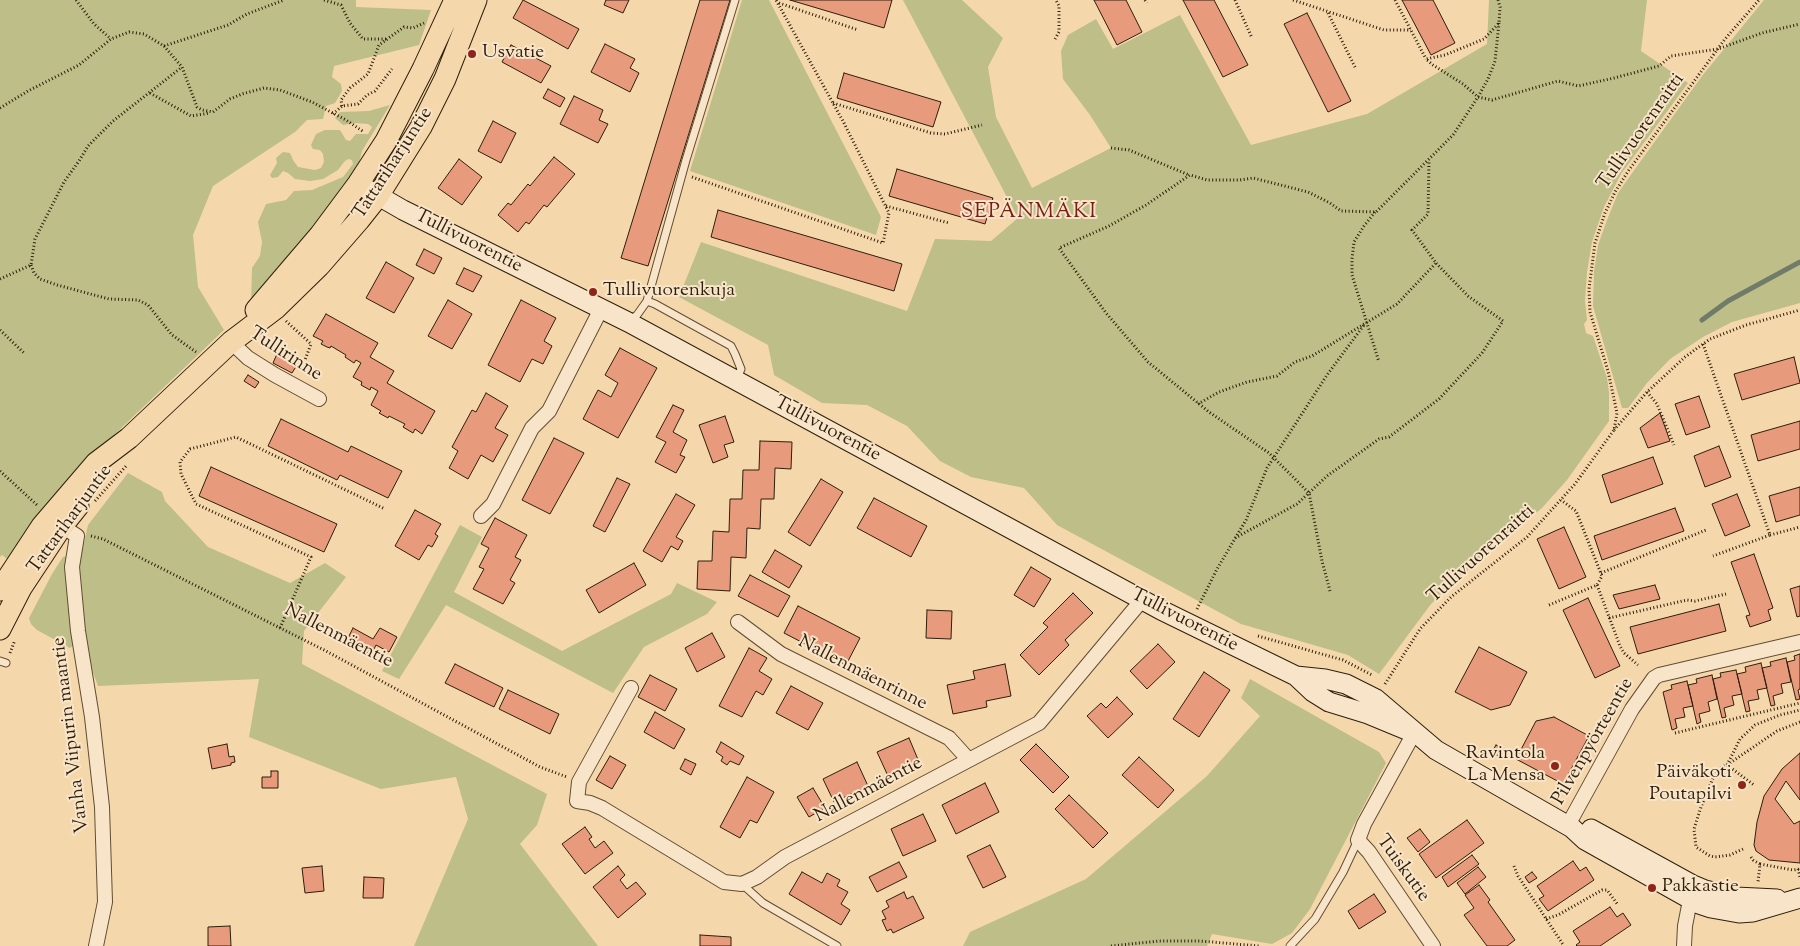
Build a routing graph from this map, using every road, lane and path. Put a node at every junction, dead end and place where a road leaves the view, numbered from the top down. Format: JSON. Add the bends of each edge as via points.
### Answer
{"nodes":[{"id":1,"x":76,"y":0,"type":"edge"},
{"id":2,"x":284,"y":0,"type":"edge"},
{"id":3,"x":324,"y":0,"type":"edge"},
{"id":4,"x":455,"y":0,"type":"edge"},
{"id":5,"x":476,"y":0,"type":"edge"},
{"id":6,"x":735,"y":0,"type":"edge"},
{"id":7,"x":1056,"y":0,"type":"edge"},
{"id":8,"x":1236,"y":0,"type":"edge"},
{"id":9,"x":1293,"y":0,"type":"edge"},
{"id":10,"x":1395,"y":0,"type":"edge"},
{"id":11,"x":1498,"y":0,"type":"edge"},
{"id":12,"x":1759,"y":0,"type":"edge"},
{"id":13,"x":777,"y":2,"type":"edge"},
{"id":14,"x":1328,"y":12,"type":"junction"},
{"id":15,"x":425,"y":22,"type":"dead end"},
{"id":16,"x":1499,"y":23,"type":"junction"},
{"id":17,"x":1800,"y":24,"type":"edge"},
{"id":18,"x":858,"y":30,"type":"dead end"},
{"id":19,"x":1411,"y":30,"type":"junction"},
{"id":20,"x":387,"y":38,"type":"junction"},
{"id":21,"x":1252,"y":38,"type":"dead end"},
{"id":22,"x":111,"y":39,"type":"junction"},
{"id":23,"x":1055,"y":39,"type":"dead end"},
{"id":24,"x":164,"y":46,"type":"junction"},
{"id":25,"x":1718,"y":49,"type":"junction"},
{"id":26,"x":1426,"y":59,"type":"junction"},
{"id":27,"x":182,"y":67,"type":"junction"},
{"id":28,"x":392,"y":69,"type":"dead end"},
{"id":29,"x":1356,"y":69,"type":"dead end"},
{"id":30,"x":150,"y":93,"type":"junction"},
{"id":31,"x":1478,"y":97,"type":"junction"},
{"id":32,"x":832,"y":103,"type":"junction"},
{"id":33,"x":342,"y":106,"type":"junction"},
{"id":34,"x":0,"y":108,"type":"edge"},
{"id":35,"x":213,"y":112,"type":"junction"},
{"id":36,"x":333,"y":114,"type":"junction"},
{"id":37,"x":982,"y":126,"type":"dead end"},
{"id":38,"x":364,"y":132,"type":"dead end"},
{"id":39,"x":1111,"y":148,"type":"dead end"},
{"id":40,"x":1429,"y":160,"type":"junction"},
{"id":41,"x":682,"y":174,"type":"junction"},
{"id":42,"x":1190,"y":175,"type":"junction"},
{"id":43,"x":358,"y":184,"type":"junction"},
{"id":44,"x":378,"y":196,"type":"junction"},
{"id":45,"x":886,"y":206,"type":"junction"},
{"id":46,"x":1376,"y":212,"type":"junction"},
{"id":47,"x":949,"y":223,"type":"dead end"},
{"id":48,"x":1436,"y":263,"type":"junction"},
{"id":49,"x":31,"y":265,"type":"junction"},
{"id":50,"x":0,"y":279,"type":"edge"},
{"id":51,"x":646,"y":301,"type":"junction"},
{"id":52,"x":601,"y":309,"type":"junction"},
{"id":53,"x":1800,"y":310,"type":"edge"},
{"id":54,"x":282,"y":317,"type":"dead end"},
{"id":55,"x":628,"y":322,"type":"junction"},
{"id":56,"x":1366,"y":322,"type":"junction"},
{"id":57,"x":0,"y":330,"type":"edge"},
{"id":58,"x":231,"y":342,"type":"junction"},
{"id":59,"x":1703,"y":344,"type":"junction"},
{"id":60,"x":24,"y":353,"type":"dead end"},
{"id":61,"x":305,"y":360,"type":"dead end"},
{"id":62,"x":210,"y":361,"type":"junction"},
{"id":63,"x":1379,"y":362,"type":"dead end"},
{"id":64,"x":736,"y":381,"type":"junction"},
{"id":65,"x":1648,"y":392,"type":"junction"},
{"id":66,"x":319,"y":399,"type":"dead end"},
{"id":67,"x":1198,"y":404,"type":"junction"},
{"id":68,"x":1614,"y":430,"type":"junction"},
{"id":69,"x":129,"y":438,"type":"junction"},
{"id":70,"x":1674,"y":445,"type":"dead end"},
{"id":71,"x":1274,"y":457,"type":"junction"},
{"id":72,"x":131,"y":461,"type":"dead end"},
{"id":73,"x":0,"y":471,"type":"edge"},
{"id":74,"x":1309,"y":493,"type":"junction"},
{"id":75,"x":1562,"y":500,"type":"junction"},
{"id":76,"x":93,"y":504,"type":"dead end"},
{"id":77,"x":39,"y":507,"type":"dead end"},
{"id":78,"x":385,"y":509,"type":"dead end"},
{"id":79,"x":481,"y":516,"type":"dead end"},
{"id":80,"x":1800,"y":526,"type":"edge"},
{"id":81,"x":1706,"y":530,"type":"dead end"},
{"id":82,"x":69,"y":531,"type":"junction"},
{"id":83,"x":1770,"y":535,"type":"junction"},
{"id":84,"x":1235,"y":538,"type":"junction"},
{"id":85,"x":1713,"y":556,"type":"dead end"},
{"id":86,"x":1601,"y":573,"type":"junction"},
{"id":87,"x":1597,"y":585,"type":"junction"},
{"id":88,"x":0,"y":590,"type":"edge"},
{"id":89,"x":1330,"y":591,"type":"dead end"},
{"id":90,"x":1726,"y":594,"type":"dead end"},
{"id":91,"x":1142,"y":600,"type":"junction"},
{"id":92,"x":1549,"y":605,"type":"dead end"},
{"id":93,"x":1196,"y":610,"type":"dead end"},
{"id":94,"x":1610,"y":618,"type":"junction"},
{"id":95,"x":738,"y":622,"type":"dead end"},
{"id":96,"x":280,"y":628,"type":"junction"},
{"id":97,"x":8,"y":633,"type":"edge"},
{"id":98,"x":1250,"y":634,"type":"dead end"},
{"id":99,"x":1800,"y":642,"type":"edge"},
{"id":100,"x":3,"y":662,"type":"edge"},
{"id":101,"x":1638,"y":665,"type":"dead end"},
{"id":102,"x":631,"y":688,"type":"dead end"},
{"id":103,"x":1800,"y":703,"type":"edge"},
{"id":104,"x":1800,"y":710,"type":"edge"},
{"id":105,"x":1800,"y":722,"type":"edge"},
{"id":106,"x":1414,"y":733,"type":"junction"},
{"id":107,"x":1675,"y":733,"type":"dead end"},
{"id":108,"x":968,"y":759,"type":"junction"},
{"id":109,"x":1727,"y":765,"type":"junction"},
{"id":110,"x":579,"y":782,"type":"junction"},
{"id":111,"x":1754,"y":785,"type":"dead end"},
{"id":112,"x":1570,"y":826,"type":"junction"},
{"id":113,"x":1358,"y":840,"type":"junction"},
{"id":114,"x":1743,"y":849,"type":"dead end"},
{"id":115,"x":1751,"y":857,"type":"dead end"},
{"id":116,"x":1760,"y":864,"type":"junction"},
{"id":117,"x":1514,"y":866,"type":"dead end"},
{"id":118,"x":1799,"y":869,"type":"edge"},
{"id":119,"x":1800,"y":877,"type":"edge"},
{"id":120,"x":742,"y":884,"type":"junction"},
{"id":121,"x":1757,"y":885,"type":"dead end"},
{"id":122,"x":1692,"y":892,"type":"junction"},
{"id":123,"x":1797,"y":899,"type":"edge"},
{"id":124,"x":1618,"y":905,"type":"dead end"},
{"id":125,"x":1546,"y":919,"type":"junction"},
{"id":126,"x":96,"y":946,"type":"edge"},
{"id":127,"x":837,"y":946,"type":"edge"},
{"id":128,"x":1111,"y":946,"type":"edge"},
{"id":129,"x":1260,"y":946,"type":"edge"},
{"id":130,"x":1290,"y":946,"type":"edge"},
{"id":131,"x":1433,"y":946,"type":"edge"},
{"id":132,"x":1564,"y":946,"type":"edge"},
{"id":133,"x":1684,"y":946,"type":"edge"}],
"edges":[{"from":1,"to":22,"type":"path","via":[[94,24]]},
{"from":2,"to":24,"type":"path","via":[[247,14],[228,26]]},
{"from":3,"to":20,"type":"path","via":[[341,5],[363,39]]},
{"from":4,"to":43,"type":"main road","name":"Tattariharjuntie","via":[[404,110]]},
{"from":5,"to":44,"type":"main road","name":"Tattariharjuntie","via":[[422,127]]},
{"from":6,"to":41,"type":"lane"},
{"from":7,"to":23,"type":"path","via":[[1059,32]]},
{"from":8,"to":21,"type":"path"},
{"from":9,"to":14,"type":"path"},
{"from":10,"to":19,"type":"path"},
{"from":11,"to":16,"type":"path"},
{"from":12,"to":25,"type":"path","name":"Tullivuorenraitti"},
{"from":13,"to":18,"type":"path"},
{"from":13,"to":32,"type":"path"},
{"from":14,"to":19,"type":"path","via":[[1384,30]]},
{"from":14,"to":29,"type":"path"},
{"from":15,"to":20,"type":"path","via":[[413,28],[404,27]]},
{"from":16,"to":26,"type":"path","via":[[1484,40],[1474,45]]},
{"from":16,"to":31,"type":"path","via":[[1495,62]]},
{"from":17,"to":25,"type":"path"},
{"from":19,"to":26,"type":"path"},
{"from":20,"to":33,"type":"path","via":[[379,45],[368,74],[341,100]]},
{"from":22,"to":24,"type":"path","via":[[129,32],[144,34]]},
{"from":22,"to":34,"type":"path","via":[[79,66]]},
{"from":24,"to":27,"type":"path"},
{"from":25,"to":31,"type":"path","via":[[1671,56],[1659,66],[1578,86],[1558,82],[1492,100]]},
{"from":25,"to":68,"type":"path","name":"Tullivuorenraitti","via":[[1624,177],[1605,213],[1595,244],[1589,281],[1590,312],[1617,413]]},
{"from":26,"to":31,"type":"path"},
{"from":27,"to":30,"type":"path"},
{"from":27,"to":35,"type":"path","via":[[197,107]]},
{"from":28,"to":33,"type":"path","via":[[358,104]]},
{"from":30,"to":35,"type":"path","via":[[191,116]]},
{"from":30,"to":49,"type":"path","via":[[113,121],[88,146],[64,182],[35,239]]},
{"from":31,"to":40,"type":"path","via":[[1453,135]]},
{"from":32,"to":37,"type":"path","via":[[931,133],[945,134]]},
{"from":32,"to":45,"type":"path"},
{"from":33,"to":36,"type":"path"},
{"from":35,"to":36,"type":"path","via":[[230,99],[264,88],[280,90],[312,102]]},
{"from":36,"to":38,"type":"path"},
{"from":39,"to":42,"type":"path","via":[[1129,150]]},
{"from":40,"to":46,"type":"path"},
{"from":40,"to":48,"type":"path","via":[[1428,214],[1412,230]]},
{"from":41,"to":45,"type":"path","via":[[883,243],[889,213]]},
{"from":41,"to":51,"type":"lane"},
{"from":42,"to":46,"type":"path","via":[[1207,180],[1253,178],[1308,192],[1341,211]]},
{"from":42,"to":67,"type":"path","via":[[1109,226],[1059,248],[1106,313],[1148,362]]},
{"from":43,"to":44,"type":"main road","name":"Tullivuorentie"},
{"from":43,"to":58,"type":"main road","name":"Tattariharjuntie"},
{"from":44,"to":52,"type":"main road","name":"Tullivuorentie"},
{"from":44,"to":58,"type":"main road","name":"Tattariharjuntie","via":[[319,266],[276,308]]},
{"from":45,"to":47,"type":"path"},
{"from":46,"to":56,"type":"path","via":[[1354,242],[1352,259],[1352,275]]},
{"from":48,"to":56,"type":"path","via":[[1397,304]]},
{"from":48,"to":74,"type":"path","via":[[1468,296],[1503,321],[1482,354],[1439,398],[1389,437],[1379,439],[1327,476]]},
{"from":49,"to":50,"type":"path"},
{"from":49,"to":62,"type":"path","via":[[40,279],[57,285],[109,299],[138,300],[148,305],[172,335]]},
{"from":51,"to":55,"type":"lane"},
{"from":51,"to":64,"type":"lane","via":[[731,346],[741,369]]},
{"from":52,"to":55,"type":"main road","name":"Tullivuorentie"},
{"from":52,"to":79,"type":"street","via":[[549,412],[532,428],[493,504]]},
{"from":53,"to":59,"type":"path","via":[[1746,325]]},
{"from":54,"to":61,"type":"path","via":[[311,344]]},
{"from":55,"to":64,"type":"main road","name":"Tullivuorentie"},
{"from":56,"to":63,"type":"path"},
{"from":56,"to":67,"type":"path","via":[[1312,356],[1295,362],[1277,376],[1247,382]]},
{"from":56,"to":71,"type":"path"},
{"from":57,"to":60,"type":"path"},
{"from":58,"to":62,"type":"main road","name":"Tattariharjuntie"},
{"from":58,"to":66,"type":"street","name":"Tullirinne","via":[[248,358]]},
{"from":59,"to":65,"type":"path"},
{"from":59,"to":83,"type":"path"},
{"from":62,"to":69,"type":"main road","name":"Tattariharjuntie"},
{"from":64,"to":91,"type":"main road","name":"Tullivuorentie"},
{"from":65,"to":68,"type":"path"},
{"from":65,"to":70,"type":"path","via":[[1657,404]]},
{"from":67,"to":71,"type":"path"},
{"from":68,"to":75,"type":"path","name":"Tullivuorenraitti"},
{"from":69,"to":82,"type":"main road","name":"Tattariharjuntie"},
{"from":69,"to":88,"type":"main road","name":"Tattariharjuntie","via":[[96,463],[42,526]]},
{"from":71,"to":74,"type":"path"},
{"from":71,"to":84,"type":"path"},
{"from":72,"to":76,"type":"path"},
{"from":73,"to":77,"type":"path"},
{"from":74,"to":84,"type":"path","via":[[1297,504]]},
{"from":74,"to":89,"type":"path"},
{"from":75,"to":86,"type":"path","via":[[1576,511]]},
{"from":75,"to":98,"type":"path","name":"Tullivuorenraitti","via":[[1527,537],[1451,597],[1420,629],[1385,684],[1343,660]]},
{"from":78,"to":96,"type":"path","via":[[236,437],[190,449],[180,462],[181,474],[196,504],[311,557]]},
{"from":80,"to":83,"type":"path"},
{"from":81,"to":86,"type":"path"},
{"from":82,"to":96,"type":"path","name":"Nallenmäentie","via":[[103,539]]},
{"from":82,"to":97,"type":"main road","name":"Tattariharjuntie","via":[[21,588]]},
{"from":82,"to":126,"type":"street","name":"Vanha Viipurin maantie","via":[[78,631],[102,807],[105,902]]},
{"from":83,"to":85,"type":"path"},
{"from":84,"to":93,"type":"path"},
{"from":86,"to":87,"type":"path"},
{"from":87,"to":92,"type":"path"},
{"from":87,"to":94,"type":"path"},
{"from":90,"to":94,"type":"path"},
{"from":91,"to":106,"type":"main road","name":"Tullivuorentie","via":[[1296,676],[1329,702]]},
{"from":91,"to":108,"type":"street","name":"Nallenmäentie","via":[[1039,723]]},
{"from":94,"to":101,"type":"path","via":[[1620,646]]},
{"from":95,"to":108,"type":"street","name":"Nallenmäenrinne","via":[[781,654],[949,738]]},
{"from":96,"to":110,"type":"path","name":"Nallenmäentie","via":[[540,767]]},
{"from":97,"to":100,"type":"path"},
{"from":99,"to":112,"type":"street","name":"Pilvenpyörteentie","via":[[1654,678],[1632,709]]},
{"from":102,"to":110,"type":"street"},
{"from":103,"to":107,"type":"path"},
{"from":104,"to":109,"type":"path","via":[[1755,726],[1740,739]]},
{"from":105,"to":109,"type":"path","via":[[1777,731]]},
{"from":106,"to":112,"type":"main road","name":"Tullivuorentie","via":[[1436,750]]},
{"from":106,"to":113,"type":"street","name":"Tuiskutie"},
{"from":108,"to":120,"type":"street","name":"Nallenmäentie","via":[[785,857]]},
{"from":109,"to":111,"type":"path"},
{"from":109,"to":114,"type":"path","via":[[1713,778],[1694,829],[1694,840],[1696,847],[1715,857]]},
{"from":110,"to":120,"type":"street","via":[[577,801],[602,808],[724,882]]},
{"from":112,"to":122,"type":"main road","name":"Tullivuorentie","via":[[1585,840]]},
{"from":113,"to":130,"type":"lane","via":[[1315,919]]},
{"from":113,"to":131,"type":"street","name":"Tuiskutie"},
{"from":115,"to":116,"type":"path"},
{"from":116,"to":118,"type":"path"},
{"from":116,"to":121,"type":"path"},
{"from":117,"to":125,"type":"path"},
{"from":118,"to":119,"type":"path"},
{"from":120,"to":127,"type":"lane","via":[[764,903]]},
{"from":122,"to":123,"type":"main road","name":"Tullivuorentie","via":[[1711,908],[1740,914]]},
{"from":122,"to":133,"type":"street"},
{"from":124,"to":125,"type":"path","via":[[1607,890],[1602,890]]},
{"from":125,"to":132,"type":"path"},
{"from":128,"to":129,"type":"path","via":[[1200,941]]}]}
